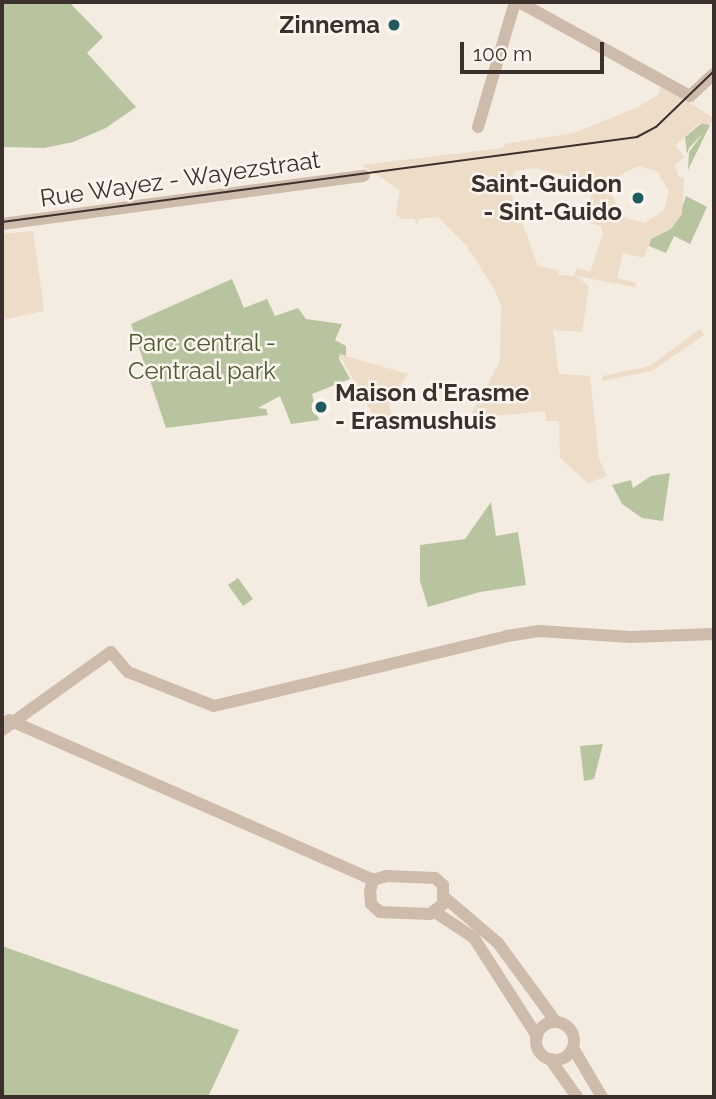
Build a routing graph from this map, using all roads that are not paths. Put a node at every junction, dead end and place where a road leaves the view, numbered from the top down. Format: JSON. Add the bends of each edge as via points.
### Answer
{"nodes":[{"id":1,"x":517,"y":2,"type":"edge"},
{"id":2,"x":714,"y":74,"type":"edge"},
{"id":3,"x":478,"y":127,"type":"dead end"},
{"id":4,"x":363,"y":176,"type":"dead end"},
{"id":5,"x":2,"y":224,"type":"edge"},
{"id":6,"x":714,"y":634,"type":"edge"},
{"id":7,"x":8,"y":720,"type":"edge"},
{"id":8,"x":2,"y":730,"type":"edge"},
{"id":9,"x":373,"y":880,"type":"junction"},
{"id":10,"x":444,"y":897,"type":"junction"},
{"id":11,"x":435,"y":912,"type":"junction"},
{"id":12,"x":556,"y":1022,"type":"junction"},
{"id":13,"x":537,"y":1036,"type":"junction"},
{"id":14,"x":573,"y":1048,"type":"junction"},
{"id":15,"x":550,"y":1059,"type":"junction"},
{"id":16,"x":577,"y":1097,"type":"edge"},
{"id":17,"x":602,"y":1097,"type":"edge"}],
"edges":[{"from":1,"to":2,"type":"street","via":[[690,96]]},
{"from":1,"to":3,"type":"street"},
{"from":4,"to":5,"type":"street","name":"Rue Wayez - Wayezstraat"},
{"from":6,"to":7,"type":"street","via":[[631,637],[539,631],[214,706],[128,672],[111,652]]},
{"from":7,"to":8,"type":"street"},
{"from":7,"to":9,"type":"street"},
{"from":9,"to":10,"type":"street","via":[[435,878]]},
{"from":9,"to":11,"type":"street","via":[[369,897],[374,909]]},
{"from":10,"to":11,"type":"street"},
{"from":10,"to":12,"type":"street","via":[[498,943]]},
{"from":11,"to":13,"type":"street","via":[[474,938]]},
{"from":12,"to":13,"type":"street","via":[[544,1026]]},
{"from":12,"to":14,"type":"street","via":[[570,1030]]},
{"from":13,"to":15,"type":"street","via":[[538,1047]]},
{"from":14,"to":15,"type":"street","via":[[565,1057]]},
{"from":14,"to":17,"type":"street"},
{"from":15,"to":16,"type":"street"}]}
